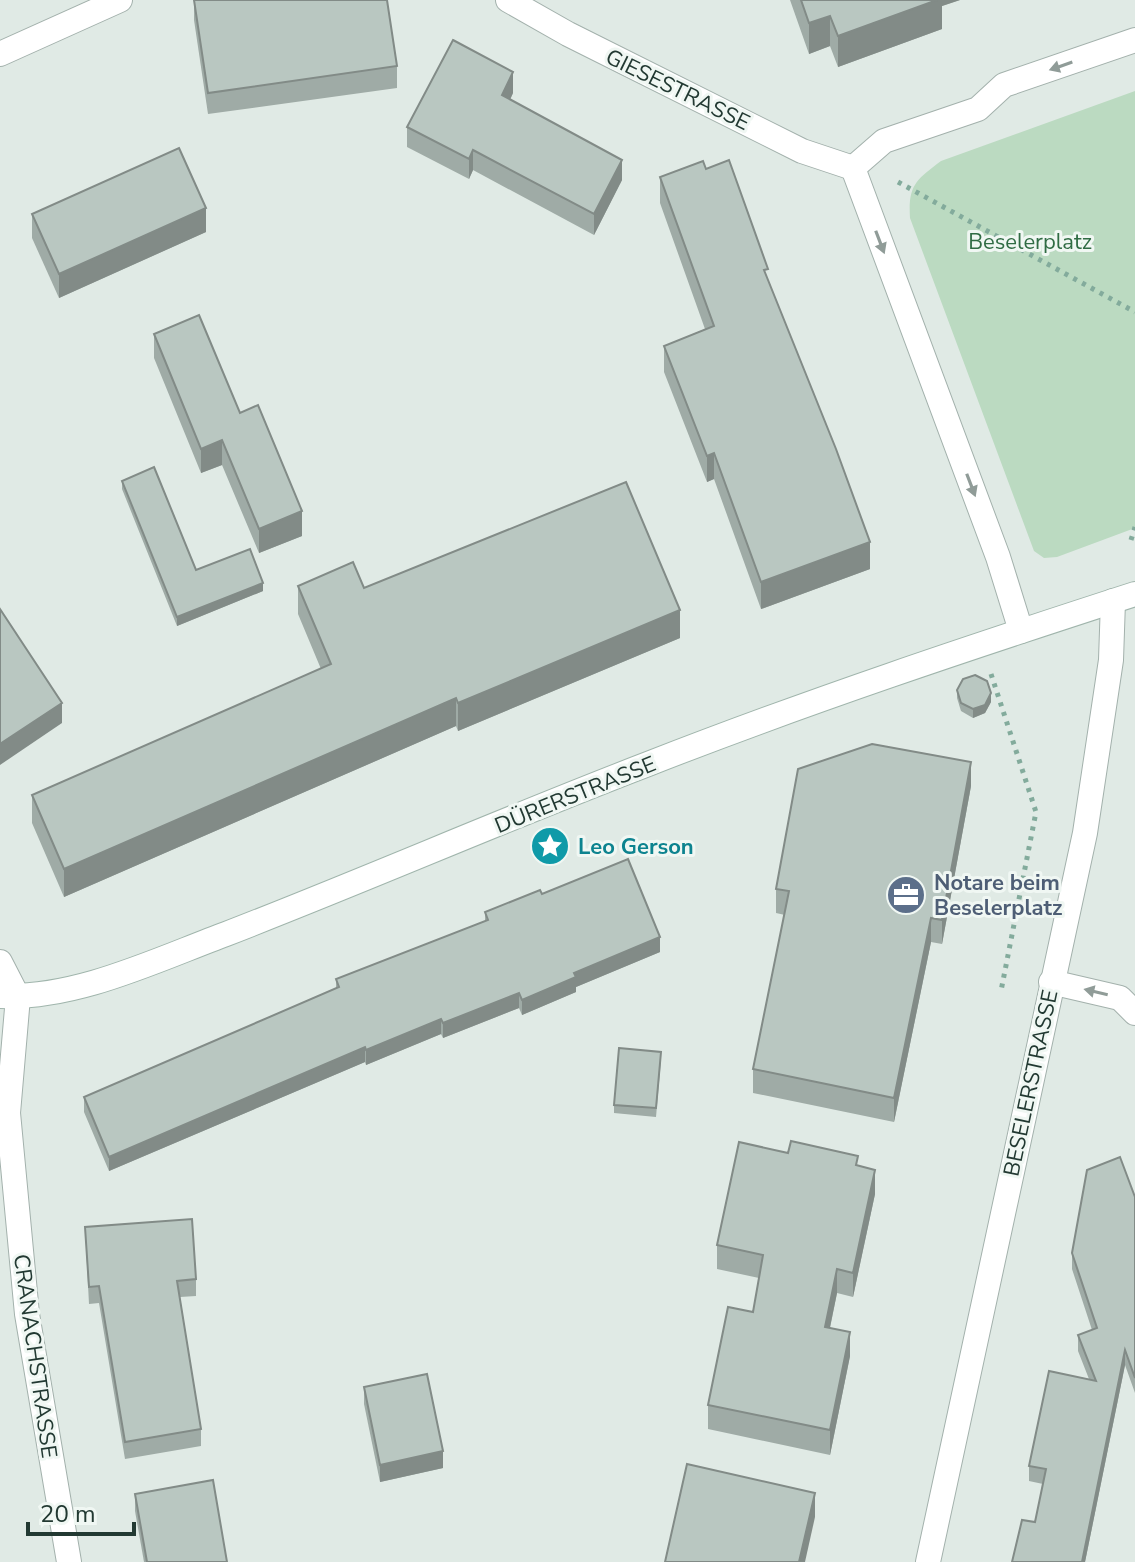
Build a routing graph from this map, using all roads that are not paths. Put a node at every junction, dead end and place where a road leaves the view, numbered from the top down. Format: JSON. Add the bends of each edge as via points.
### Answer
{"nodes":[{"id":1,"x":120,"y":0,"type":"edge"},
{"id":2,"x":508,"y":0,"type":"edge"},
{"id":3,"x":1135,"y":40,"type":"edge"},
{"id":4,"x":0,"y":54,"type":"edge"},
{"id":5,"x":853,"y":168,"type":"junction"},
{"id":6,"x":1124,"y":598,"type":"edge"},
{"id":7,"x":1021,"y":631,"type":"junction"},
{"id":8,"x":0,"y":962,"type":"edge"},
{"id":9,"x":1051,"y":982,"type":"junction"},
{"id":10,"x":9,"y":997,"type":"edge"},
{"id":11,"x":1135,"y":1013,"type":"edge"},
{"id":12,"x":69,"y":1562,"type":"edge"},
{"id":13,"x":928,"y":1562,"type":"edge"}],
"edges":[{"from":1,"to":4,"type":"street"},
{"from":2,"to":5,"type":"street","name":"GIESESTRASSE","via":[[802,151]]},
{"from":3,"to":5,"type":"street","one_way":true,"via":[[1004,85],[978,109],[884,141]]},
{"from":5,"to":7,"type":"street","one_way":true},
{"from":6,"to":7,"type":"street","name":"DÜRERSTRASSE"},
{"from":6,"to":9,"type":"street","name":"BESELERSTRASSE","via":[[1085,833]]},
{"from":7,"to":10,"type":"street","name":"DÜRERSTRASSE","via":[[648,764],[100,982]]},
{"from":8,"to":10,"type":"street"},
{"from":11,"to":9,"type":"street","one_way":true,"via":[[1120,998]]},
{"from":9,"to":13,"type":"street","name":"BESELERSTRASSE"},
{"from":10,"to":12,"type":"street","name":"CRANACHSTRASSE","via":[[8,1113],[27,1314]]}]}
